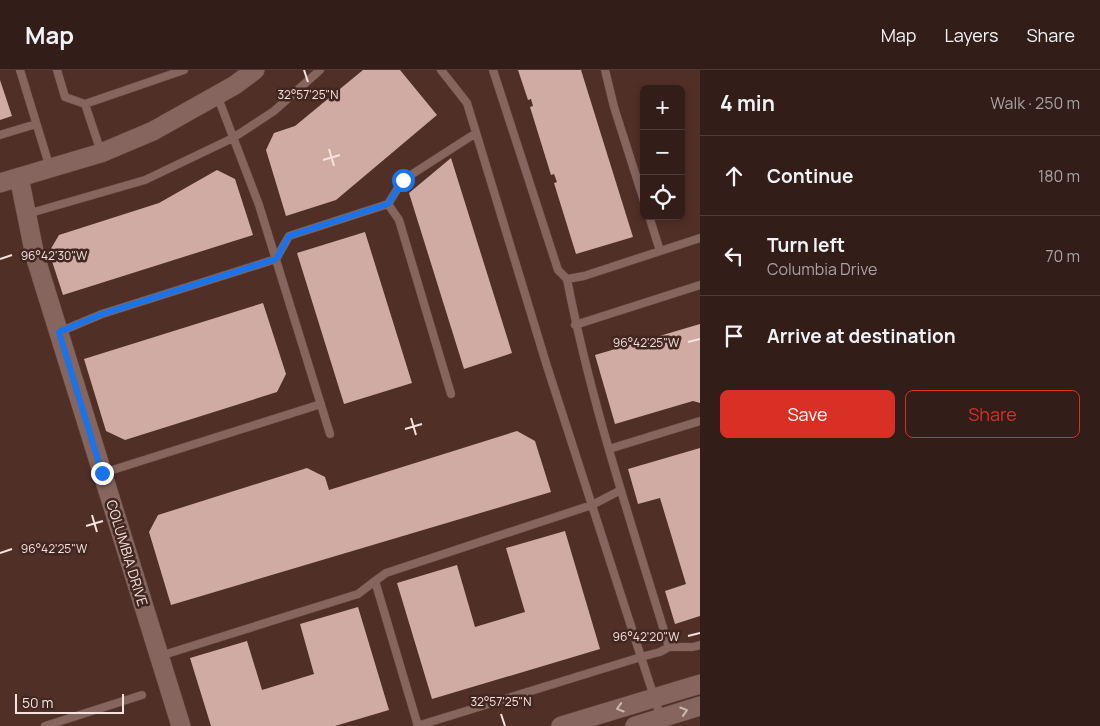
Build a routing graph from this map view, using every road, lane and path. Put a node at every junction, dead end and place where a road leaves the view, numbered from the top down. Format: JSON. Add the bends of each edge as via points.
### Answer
{"nodes":[{"id":1,"x":20,"y":70,"type":"edge"},
{"id":2,"x":57,"y":70,"type":"edge"},
{"id":3,"x":184,"y":70,"type":"edge"},
{"id":4,"x":256,"y":70,"type":"edge"},
{"id":5,"x":320,"y":70,"type":"edge"},
{"id":6,"x":441,"y":70,"type":"edge"},
{"id":7,"x":493,"y":70,"type":"edge"},
{"id":8,"x":605,"y":70,"type":"edge"},
{"id":9,"x":217,"y":95,"type":"junction"},
{"id":10,"x":85,"y":104,"type":"junction"},
{"id":11,"x":36,"y":124,"type":"junction"},
{"id":12,"x":476,"y":133,"type":"junction"},
{"id":13,"x":0,"y":135,"type":"edge"},
{"id":14,"x":233,"y":138,"type":"junction"},
{"id":15,"x":101,"y":153,"type":"junction"},
{"id":16,"x":50,"y":168,"type":"junction"},
{"id":17,"x":19,"y":177,"type":"junction"},
{"id":18,"x":0,"y":183,"type":"edge"},
{"id":19,"x":640,"y":188,"type":"edge"},
{"id":20,"x":388,"y":204,"type":"junction"},
{"id":21,"x":27,"y":214,"type":"junction"},
{"id":22,"x":650,"y":220,"type":"edge"},
{"id":23,"x":700,"y":238,"type":"edge"},
{"id":24,"x":660,"y":251,"type":"junction"},
{"id":25,"x":276,"y":259,"type":"junction"},
{"id":26,"x":567,"y":279,"type":"junction"},
{"id":27,"x":700,"y":285,"type":"edge"},
{"id":28,"x":575,"y":325,"type":"junction"},
{"id":29,"x":59,"y":332,"type":"junction"},
{"id":30,"x":451,"y":394,"type":"dead end"},
{"id":31,"x":320,"y":404,"type":"junction"},
{"id":32,"x":700,"y":421,"type":"edge"},
{"id":33,"x":330,"y":434,"type":"dead end"},
{"id":34,"x":609,"y":449,"type":"junction"},
{"id":35,"x":102,"y":473,"type":"junction"},
{"id":36,"x":621,"y":490,"type":"junction"},
{"id":37,"x":592,"y":504,"type":"junction"},
{"id":38,"x":375,"y":581,"type":"junction"},
{"id":39,"x":700,"y":645,"type":"edge"},
{"id":40,"x":669,"y":647,"type":"junction"},
{"id":41,"x":159,"y":656,"type":"junction"},
{"id":42,"x":641,"y":657,"type":"junction"},
{"id":43,"x":700,"y":684,"type":"edge"},
{"id":44,"x":142,"y":695,"type":"dead end"},
{"id":45,"x":654,"y":698,"type":"junction"},
{"id":46,"x":700,"y":706,"type":"edge"},
{"id":47,"x":661,"y":718,"type":"junction"},
{"id":48,"x":640,"y":725,"type":"edge"},
{"id":49,"x":44,"y":726,"type":"edge"},
{"id":50,"x":181,"y":726,"type":"edge"},
{"id":51,"x":418,"y":726,"type":"edge"},
{"id":52,"x":562,"y":726,"type":"edge"}],
"edges":[{"from":1,"to":11,"type":"lane"},
{"from":2,"to":10,"type":"lane","via":[[66,97]]},
{"from":3,"to":10,"type":"lane"},
{"from":4,"to":9,"type":"street"},
{"from":5,"to":14,"type":"lane","via":[[274,111]]},
{"from":6,"to":12,"type":"lane","via":[[467,103]]},
{"from":7,"to":26,"type":"lane","via":[[558,270]]},
{"from":8,"to":19,"type":"lane"},
{"from":9,"to":14,"type":"lane"},
{"from":9,"to":15,"type":"street","via":[[153,132]]},
{"from":10,"to":15,"type":"lane"},
{"from":11,"to":13,"type":"lane"},
{"from":11,"to":16,"type":"lane"},
{"from":12,"to":20,"type":"lane","via":[[403,180]]},
{"from":12,"to":37,"type":"lane"},
{"from":14,"to":21,"type":"lane","via":[[145,180]]},
{"from":14,"to":25,"type":"lane"},
{"from":15,"to":16,"type":"street"},
{"from":16,"to":17,"type":"street"},
{"from":17,"to":18,"type":"street"},
{"from":17,"to":21,"type":"street","name":"COLUMBIA DRIVE"},
{"from":20,"to":25,"type":"lane","via":[[289,236]]},
{"from":20,"to":30,"type":"lane","via":[[399,220]]},
{"from":21,"to":29,"type":"street","name":"COLUMBIA DRIVE","via":[[35,256]]},
{"from":22,"to":24,"type":"lane"},
{"from":23,"to":24,"type":"lane"},
{"from":24,"to":26,"type":"lane"},
{"from":25,"to":29,"type":"lane","via":[[102,314]]},
{"from":25,"to":31,"type":"lane"},
{"from":26,"to":28,"type":"lane"},
{"from":27,"to":28,"type":"lane"},
{"from":28,"to":34,"type":"lane"},
{"from":29,"to":35,"type":"street","name":"COLUMBIA DRIVE"},
{"from":31,"to":33,"type":"lane"},
{"from":31,"to":35,"type":"lane"},
{"from":32,"to":34,"type":"lane"},
{"from":34,"to":36,"type":"lane"},
{"from":35,"to":41,"type":"street","name":"COLUMBIA DRIVE"},
{"from":36,"to":37,"type":"lane"},
{"from":36,"to":40,"type":"lane"},
{"from":37,"to":38,"type":"lane","via":[[386,573]]},
{"from":37,"to":42,"type":"lane"},
{"from":38,"to":41,"type":"lane","via":[[358,594]]},
{"from":38,"to":51,"type":"lane"},
{"from":39,"to":40,"type":"lane"},
{"from":40,"to":42,"type":"lane"},
{"from":41,"to":50,"type":"street","name":"COLUMBIA DRIVE"},
{"from":42,"to":45,"type":"lane"},
{"from":42,"to":51,"type":"lane"},
{"from":43,"to":45,"type":"street"},
{"from":44,"to":49,"type":"lane"},
{"from":45,"to":47,"type":"lane"},
{"from":45,"to":52,"type":"street","one_way":true},
{"from":47,"to":46,"type":"street","one_way":true},
{"from":47,"to":48,"type":"street"}]}
